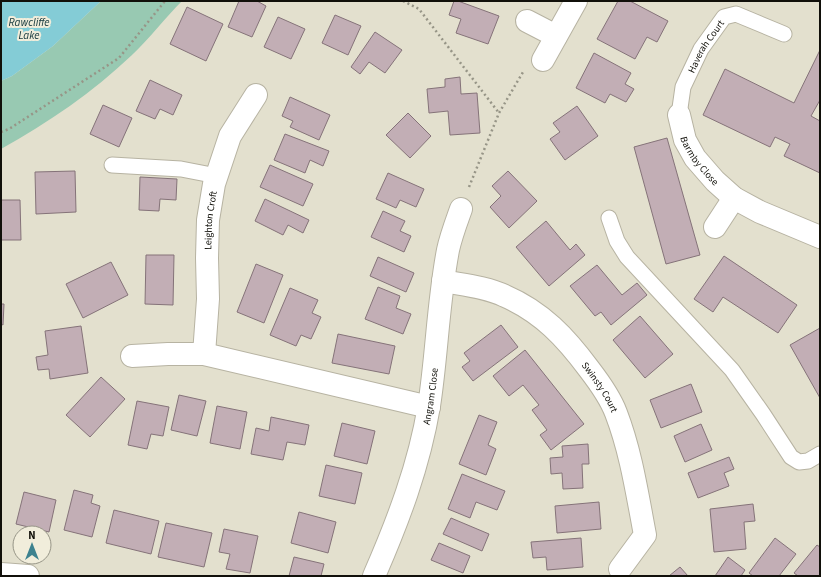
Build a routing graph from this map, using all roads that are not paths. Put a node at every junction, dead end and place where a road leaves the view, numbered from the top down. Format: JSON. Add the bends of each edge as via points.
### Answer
{"nodes":[{"id":1,"x":576,"y":1,"type":"edge"},
{"id":2,"x":527,"y":21,"type":"dead end"},
{"id":3,"x":784,"y":34,"type":"dead end"},
{"id":4,"x":556,"y":36,"type":"junction"},
{"id":5,"x":543,"y":60,"type":"road end"},
{"id":6,"x":256,"y":95,"type":"dead end"},
{"id":7,"x":679,"y":114,"type":"joint"},
{"id":8,"x":112,"y":165,"type":"dead end"},
{"id":9,"x":217,"y":176,"type":"junction"},
{"id":10,"x":734,"y":198,"type":"junction"},
{"id":11,"x":460,"y":209,"type":"road end"},
{"id":12,"x":609,"y":218,"type":"dead end"},
{"id":13,"x":715,"y":227,"type":"dead end"},
{"id":14,"x":820,"y":237,"type":"edge"},
{"id":15,"x":443,"y":281,"type":"junction"},
{"id":16,"x":204,"y":354,"type":"junction"},
{"id":17,"x":132,"y":356,"type":"dead end"},
{"id":18,"x":429,"y":407,"type":"junction"},
{"id":19,"x":820,"y":454,"type":"edge"},
{"id":20,"x":620,"y":569,"type":"dead end"},
{"id":21,"x":1,"y":574,"type":"edge"},
{"id":22,"x":28,"y":576,"type":"edge"},
{"id":23,"x":374,"y":576,"type":"edge"}],
"edges":[{"from":1,"to":4,"type":"street"},
{"from":2,"to":4,"type":"street"},
{"from":3,"to":7,"type":"lane","name":"Haverah Court","via":[[736,14],[724,17],[701,49],[683,87]]},
{"from":4,"to":5,"type":"street"},
{"from":6,"to":9,"type":"street","name":"Leighton Croft","via":[[230,136]]},
{"from":7,"to":10,"type":"street","name":"Barmby Close","via":[[685,140],[695,158]]},
{"from":8,"to":9,"type":"lane","via":[[181,170]]},
{"from":9,"to":16,"type":"street","name":"Leighton Croft","via":[[208,220],[208,299]]},
{"from":10,"to":13,"type":"street"},
{"from":10,"to":14,"type":"street","name":"Barmby Close","via":[[760,212]]},
{"from":11,"to":15,"type":"street","name":"Angram Close"},
{"from":12,"to":19,"type":"lane","via":[[617,241],[627,256],[732,370],[790,457],[804,462]]},
{"from":15,"to":18,"type":"street","name":"Angram Close"},
{"from":15,"to":20,"type":"street","name":"Swinsty Court","via":[[484,289],[528,308],[560,333],[600,383],[623,434],[645,534]]},
{"from":16,"to":17,"type":"street"},
{"from":16,"to":18,"type":"street"},
{"from":18,"to":23,"type":"street","name":"Angram Close","via":[[405,499]]},
{"from":21,"to":22,"type":"street"}]}
